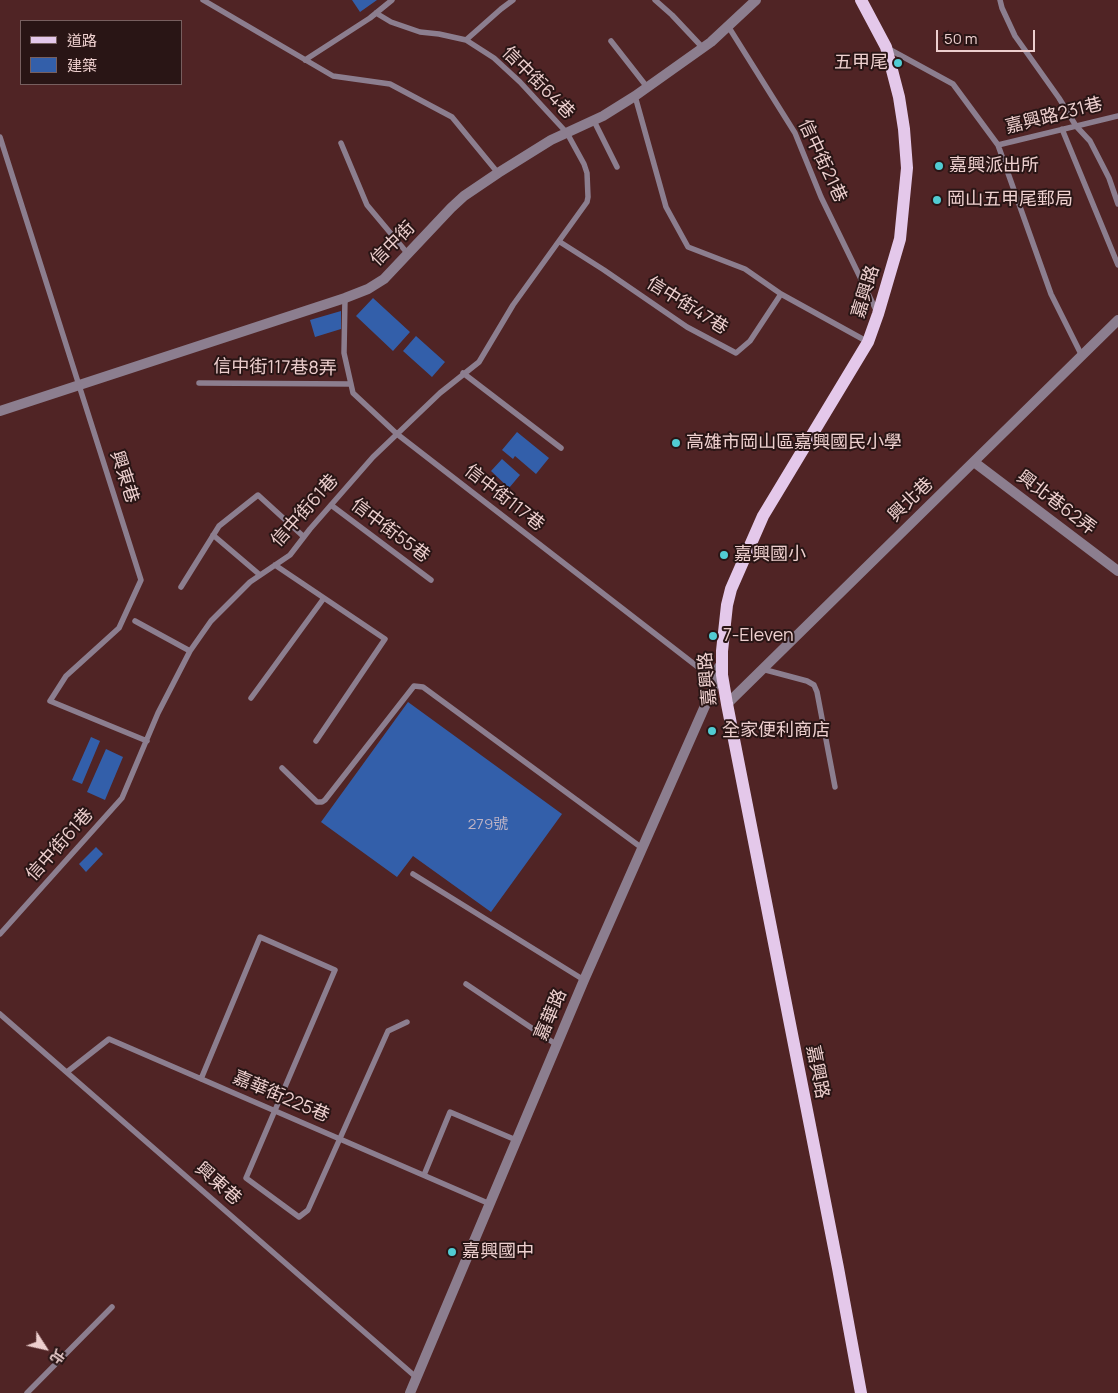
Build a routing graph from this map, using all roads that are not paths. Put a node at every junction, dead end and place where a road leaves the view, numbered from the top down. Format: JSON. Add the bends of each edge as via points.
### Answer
{"nodes":[{"id":1,"x":203,"y":0,"type":"edge"},
{"id":2,"x":392,"y":0,"type":"edge"},
{"id":3,"x":513,"y":0,"type":"edge"},
{"id":4,"x":655,"y":0,"type":"edge"},
{"id":5,"x":756,"y":0,"type":"edge"},
{"id":6,"x":861,"y":0,"type":"edge"},
{"id":7,"x":1000,"y":0,"type":"edge"},
{"id":8,"x":376,"y":13,"type":"junction"},
{"id":9,"x":728,"y":26,"type":"junction"},
{"id":10,"x":466,"y":40,"type":"junction"},
{"id":11,"x":611,"y":42,"type":"dead end"},
{"id":12,"x":886,"y":47,"type":"junction"},
{"id":13,"x":703,"y":48,"type":"junction"},
{"id":14,"x":305,"y":60,"type":"junction"},
{"id":15,"x":647,"y":87,"type":"junction"},
{"id":16,"x":635,"y":96,"type":"junction"},
{"id":17,"x":1118,"y":116,"type":"edge"},
{"id":18,"x":594,"y":121,"type":"junction"},
{"id":19,"x":1076,"y":126,"type":"junction"},
{"id":20,"x":1062,"y":129,"type":"junction"},
{"id":21,"x":567,"y":133,"type":"junction"},
{"id":22,"x":0,"y":137,"type":"edge"},
{"id":23,"x":341,"y":143,"type":"dead end"},
{"id":24,"x":998,"y":146,"type":"junction"},
{"id":25,"x":617,"y":167,"type":"dead end"},
{"id":26,"x":498,"y":173,"type":"junction"},
{"id":27,"x":1118,"y":204,"type":"edge"},
{"id":28,"x":560,"y":242,"type":"junction"},
{"id":29,"x":408,"y":254,"type":"junction"},
{"id":30,"x":1118,"y":265,"type":"edge"},
{"id":31,"x":781,"y":294,"type":"junction"},
{"id":32,"x":345,"y":298,"type":"junction"},
{"id":33,"x":878,"y":314,"type":"junction"},
{"id":34,"x":1118,"y":320,"type":"edge"},
{"id":35,"x":868,"y":342,"type":"junction"},
{"id":36,"x":1082,"y":356,"type":"junction"},
{"id":37,"x":463,"y":373,"type":"junction"},
{"id":38,"x":199,"y":383,"type":"dead end"},
{"id":39,"x":79,"y":384,"type":"junction"},
{"id":40,"x":351,"y":384,"type":"junction"},
{"id":41,"x":0,"y":410,"type":"edge"},
{"id":42,"x":397,"y":434,"type":"junction"},
{"id":43,"x":562,"y":448,"type":"dead end"},
{"id":44,"x":974,"y":462,"type":"junction"},
{"id":45,"x":331,"y":505,"type":"junction"},
{"id":46,"x":214,"y":535,"type":"junction"},
{"id":47,"x":304,"y":537,"type":"junction"},
{"id":48,"x":275,"y":565,"type":"junction"},
{"id":49,"x":1118,"y":571,"type":"edge"},
{"id":50,"x":260,"y":575,"type":"junction"},
{"id":51,"x":431,"y":580,"type":"dead end"},
{"id":52,"x":181,"y":588,"type":"dead end"},
{"id":53,"x":324,"y":598,"type":"junction"},
{"id":54,"x":135,"y":621,"type":"dead end"},
{"id":55,"x":722,"y":651,"type":"junction"},
{"id":56,"x":190,"y":652,"type":"junction"},
{"id":57,"x":762,"y":670,"type":"junction"},
{"id":58,"x":716,"y":681,"type":"junction"},
{"id":59,"x":251,"y":698,"type":"dead end"},
{"id":60,"x":727,"y":704,"type":"junction"},
{"id":61,"x":147,"y":741,"type":"junction"},
{"id":62,"x":316,"y":741,"type":"dead end"},
{"id":63,"x":282,"y":768,"type":"dead end"},
{"id":64,"x":835,"y":787,"type":"dead end"},
{"id":65,"x":642,"y":848,"type":"junction"},
{"id":66,"x":413,"y":874,"type":"dead end"},
{"id":67,"x":0,"y":934,"type":"edge"},
{"id":68,"x":584,"y":980,"type":"junction"},
{"id":69,"x":466,"y":984,"type":"dead end"},
{"id":70,"x":0,"y":1014,"type":"edge"},
{"id":71,"x":407,"y":1022,"type":"dead end"},
{"id":72,"x":556,"y":1045,"type":"junction"},
{"id":73,"x":67,"y":1072,"type":"junction"},
{"id":74,"x":201,"y":1079,"type":"junction"},
{"id":75,"x":274,"y":1110,"type":"junction"},
{"id":76,"x":340,"y":1138,"type":"junction"},
{"id":77,"x":516,"y":1140,"type":"junction"},
{"id":78,"x":424,"y":1175,"type":"junction"},
{"id":79,"x":490,"y":1204,"type":"junction"},
{"id":80,"x":112,"y":1306,"type":"dead end"},
{"id":81,"x":417,"y":1378,"type":"junction"},
{"id":82,"x":28,"y":1393,"type":"edge"},
{"id":83,"x":410,"y":1393,"type":"edge"},
{"id":84,"x":861,"y":1393,"type":"edge"}],
"edges":[{"from":1,"to":14,"type":"lane"},
{"from":2,"to":8,"type":"lane"},
{"from":3,"to":10,"type":"lane"},
{"from":4,"to":13,"type":"lane"},
{"from":5,"to":9,"type":"street","name":"信中街"},
{"from":6,"to":12,"type":"main road","name":"嘉興路"},
{"from":7,"to":19,"type":"lane","via":[[1014,36]]},
{"from":8,"to":10,"type":"lane","name":"信中街64巷","via":[[420,32]]},
{"from":8,"to":14,"type":"lane"},
{"from":9,"to":13,"type":"street","name":"信中街"},
{"from":9,"to":33,"type":"lane","name":"信中街21巷","via":[[795,133],[821,197]]},
{"from":10,"to":21,"type":"lane","name":"信中街64巷","via":[[494,58]]},
{"from":11,"to":15,"type":"lane"},
{"from":12,"to":24,"type":"lane","via":[[953,84]]},
{"from":12,"to":33,"type":"main road","name":"嘉興路","via":[[899,97],[907,168],[900,240]]},
{"from":13,"to":15,"type":"street","name":"信中街"},
{"from":14,"to":26,"type":"lane","via":[[333,76],[390,84],[452,117]]},
{"from":15,"to":16,"type":"street","name":"信中街"},
{"from":16,"to":18,"type":"street","name":"信中街"},
{"from":16,"to":31,"type":"lane","via":[[666,206],[688,247],[745,269]]},
{"from":17,"to":19,"type":"lane","name":"嘉興路231巷"},
{"from":18,"to":21,"type":"street","name":"信中街"},
{"from":18,"to":25,"type":"lane"},
{"from":19,"to":20,"type":"lane","name":"嘉興路231巷"},
{"from":19,"to":27,"type":"lane","via":[[1090,140]]},
{"from":20,"to":24,"type":"lane","name":"嘉興路231巷"},
{"from":20,"to":30,"type":"lane"},
{"from":21,"to":26,"type":"street","name":"信中街"},
{"from":21,"to":28,"type":"lane","name":"信中街61巷","via":[[587,173],[588,197]]},
{"from":22,"to":39,"type":"lane","name":"興東巷"},
{"from":23,"to":29,"type":"lane","via":[[367,205]]},
{"from":24,"to":36,"type":"lane","via":[[1051,294]]},
{"from":26,"to":29,"type":"street","name":"信中街","via":[[464,196]]},
{"from":28,"to":31,"type":"lane","name":"信中街47巷","via":[[687,327],[736,354],[750,341]]},
{"from":28,"to":37,"type":"lane","name":"信中街61巷","via":[[513,305],[479,362]]},
{"from":29,"to":32,"type":"street","name":"信中街","via":[[384,278]]},
{"from":31,"to":35,"type":"lane"},
{"from":32,"to":39,"type":"street","name":"信中街"},
{"from":32,"to":40,"type":"lane","name":"信中街117巷","via":[[344,353]]},
{"from":33,"to":35,"type":"main road","name":"嘉興路"},
{"from":34,"to":36,"type":"street","name":"興北巷"},
{"from":35,"to":55,"type":"main road","name":"嘉興路","via":[[763,516],[731,589]]},
{"from":36,"to":44,"type":"street","name":"興北巷"},
{"from":37,"to":42,"type":"lane","name":"信中街61巷"},
{"from":37,"to":43,"type":"lane"},
{"from":38,"to":40,"type":"lane","name":"信中街117巷8弄"},
{"from":39,"to":41,"type":"street","name":"信中街"},
{"from":39,"to":61,"type":"lane","name":"興東巷","via":[[141,580],[119,628],[66,676],[50,701]]},
{"from":40,"to":42,"type":"lane","name":"信中街117巷","via":[[353,393]]},
{"from":42,"to":45,"type":"lane","name":"信中街61巷","via":[[373,456]]},
{"from":42,"to":58,"type":"lane","name":"信中街117巷"},
{"from":44,"to":49,"type":"street","name":"興北巷62弄"},
{"from":44,"to":57,"type":"street","name":"興北巷"},
{"from":45,"to":47,"type":"lane","name":"信中街61巷"},
{"from":45,"to":51,"type":"lane","name":"信中街55巷"},
{"from":46,"to":47,"type":"lane","via":[[219,526],[258,495]]},
{"from":46,"to":50,"type":"lane"},
{"from":46,"to":52,"type":"lane"},
{"from":47,"to":48,"type":"lane","name":"信中街61巷","via":[[290,554]]},
{"from":48,"to":50,"type":"lane","name":"信中街61巷"},
{"from":48,"to":53,"type":"lane"},
{"from":50,"to":56,"type":"lane","name":"信中街61巷","via":[[211,621]]},
{"from":53,"to":59,"type":"lane"},
{"from":53,"to":62,"type":"lane","via":[[385,638]]},
{"from":54,"to":56,"type":"lane"},
{"from":55,"to":58,"type":"street","name":"嘉華路"},
{"from":55,"to":60,"type":"main road","name":"嘉興路"},
{"from":56,"to":61,"type":"lane","name":"信中街61巷"},
{"from":57,"to":60,"type":"street","name":"興北巷"},
{"from":57,"to":64,"type":"lane","via":[[807,680],[814,685]]},
{"from":58,"to":65,"type":"street","name":"嘉華路"},
{"from":60,"to":84,"type":"main road","name":"嘉興路"},
{"from":61,"to":67,"type":"lane","name":"信中街61巷","via":[[122,798]]},
{"from":63,"to":65,"type":"lane","via":[[317,802],[322,802],[414,686],[423,687]]},
{"from":65,"to":68,"type":"street","name":"嘉華路"},
{"from":66,"to":68,"type":"lane"},
{"from":68,"to":72,"type":"street","name":"嘉華路"},
{"from":69,"to":72,"type":"lane"},
{"from":70,"to":73,"type":"lane","name":"興東巷"},
{"from":71,"to":76,"type":"lane","via":[[388,1031]]},
{"from":72,"to":77,"type":"street","name":"嘉華路"},
{"from":73,"to":74,"type":"lane","name":"嘉華街225巷","via":[[109,1039]]},
{"from":73,"to":81,"type":"lane","name":"興東巷"},
{"from":74,"to":75,"type":"lane","name":"嘉華街225巷"},
{"from":74,"to":75,"type":"lane","via":[[260,937],[291,949],[335,970]]},
{"from":75,"to":76,"type":"lane","name":"嘉華街225巷"},
{"from":75,"to":76,"type":"lane","via":[[246,1178],[299,1216],[308,1210]]},
{"from":76,"to":78,"type":"lane","name":"嘉華街225巷"},
{"from":77,"to":78,"type":"lane","via":[[450,1112]]},
{"from":77,"to":79,"type":"street","name":"嘉華路"},
{"from":78,"to":79,"type":"lane","name":"嘉華街225巷"},
{"from":79,"to":81,"type":"street","name":"嘉華路"},
{"from":80,"to":82,"type":"lane"},
{"from":81,"to":83,"type":"street","name":"嘉華路"}]}
